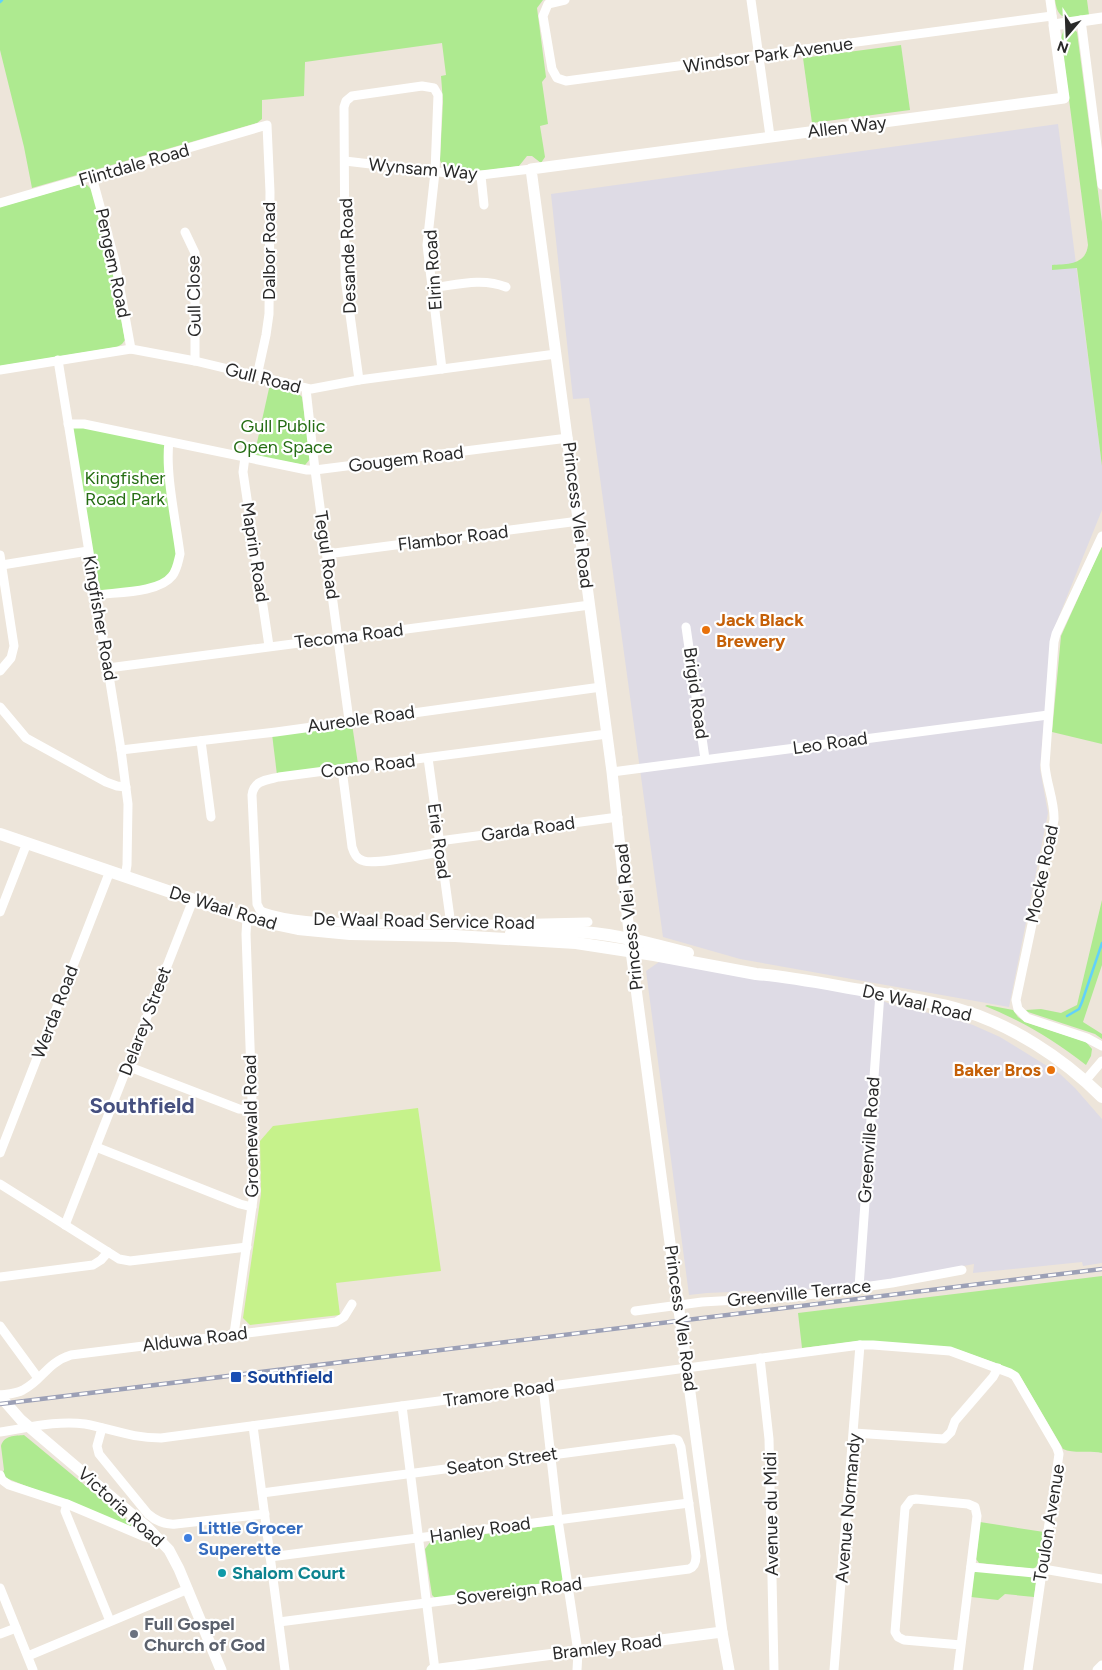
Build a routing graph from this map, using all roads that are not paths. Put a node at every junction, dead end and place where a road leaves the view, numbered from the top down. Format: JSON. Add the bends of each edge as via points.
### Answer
{"nodes":[{"id":1,"x":565,"y":0,"type":"edge"},
{"id":2,"x":751,"y":0,"type":"edge"},
{"id":3,"x":1050,"y":0,"type":"edge"},
{"id":4,"x":1102,"y":18,"type":"edge"},
{"id":5,"x":1053,"y":20,"type":"junction"},
{"id":6,"x":1081,"y":20,"type":"junction"},
{"id":7,"x":758,"y":57,"type":"junction"},
{"id":8,"x":267,"y":125,"type":"joint"},
{"id":9,"x":770,"y":136,"type":"junction"},
{"id":10,"x":345,"y":161,"type":"junction"},
{"id":11,"x":531,"y":169,"type":"junction"},
{"id":12,"x":435,"y":172,"type":"junction"},
{"id":13,"x":481,"y":176,"type":"junction"},
{"id":14,"x":92,"y":177,"type":"junction"},
{"id":15,"x":1102,"y":185,"type":"edge"},
{"id":16,"x":0,"y":203,"type":"edge"},
{"id":17,"x":484,"y":205,"type":"dead end"},
{"id":18,"x":185,"y":232,"type":"dead end"},
{"id":19,"x":506,"y":287,"type":"dead end"},
{"id":20,"x":432,"y":288,"type":"junction"},
{"id":21,"x":131,"y":349,"type":"junction"},
{"id":22,"x":556,"y":354,"type":"junction"},
{"id":23,"x":58,"y":360,"type":"junction"},
{"id":24,"x":195,"y":361,"type":"junction"},
{"id":25,"x":442,"y":369,"type":"junction"},
{"id":26,"x":0,"y":370,"type":"edge"},
{"id":27,"x":257,"y":376,"type":"junction"},
{"id":28,"x":358,"y":380,"type":"junction"},
{"id":29,"x":306,"y":389,"type":"junction"},
{"id":30,"x":68,"y":424,"type":"junction"},
{"id":31,"x":568,"y":438,"type":"junction"},
{"id":32,"x":169,"y":442,"type":"junction"},
{"id":33,"x":245,"y":457,"type":"junction"},
{"id":34,"x":315,"y":470,"type":"junction"},
{"id":35,"x":579,"y":521,"type":"junction"},
{"id":36,"x":1102,"y":536,"type":"edge"},
{"id":37,"x":88,"y":551,"type":"junction"},
{"id":38,"x":327,"y":554,"type":"junction"},
{"id":39,"x":1,"y":560,"type":"edge"},
{"id":40,"x":96,"y":595,"type":"junction"},
{"id":41,"x":590,"y":604,"type":"junction"},
{"id":42,"x":686,"y":627,"type":"dead end"},
{"id":43,"x":338,"y":637,"type":"junction"},
{"id":44,"x":269,"y":646,"type":"junction"},
{"id":45,"x":108,"y":668,"type":"junction"},
{"id":46,"x":0,"y":671,"type":"edge"},
{"id":47,"x":601,"y":687,"type":"junction"},
{"id":48,"x":0,"y":707,"type":"edge"},
{"id":49,"x":1048,"y":715,"type":"junction"},
{"id":50,"x":350,"y":720,"type":"junction"},
{"id":51,"x":607,"y":734,"type":"junction"},
{"id":52,"x":201,"y":741,"type":"junction"},
{"id":53,"x":121,"y":750,"type":"junction"},
{"id":54,"x":428,"y":758,"type":"junction"},
{"id":55,"x":705,"y":759,"type":"junction"},
{"id":56,"x":342,"y":769,"type":"junction"},
{"id":57,"x":612,"y":772,"type":"junction"},
{"id":58,"x":126,"y":787,"type":"junction"},
{"id":59,"x":211,"y":817,"type":"dead end"},
{"id":60,"x":618,"y":817,"type":"junction"},
{"id":61,"x":0,"y":834,"type":"edge"},
{"id":62,"x":439,"y":841,"type":"junction"},
{"id":63,"x":27,"y":843,"type":"junction"},
{"id":64,"x":441,"y":852,"type":"junction"},
{"id":65,"x":110,"y":871,"type":"junction"},
{"id":66,"x":125,"y":876,"type":"junction"},
{"id":67,"x":193,"y":900,"type":"junction"},
{"id":68,"x":260,"y":910,"type":"joint"},
{"id":69,"x":0,"y":912,"type":"edge"},
{"id":70,"x":247,"y":918,"type":"junction"},
{"id":71,"x":588,"y":922,"type":"dead end"},
{"id":72,"x":453,"y":931,"type":"junction"},
{"id":73,"x":631,"y":945,"type":"junction"},
{"id":74,"x":880,"y":993,"type":"junction"},
{"id":75,"x":1102,"y":1046,"type":"edge"},
{"id":76,"x":1102,"y":1060,"type":"edge"},
{"id":77,"x":127,"y":1066,"type":"junction"},
{"id":78,"x":1085,"y":1081,"type":"junction"},
{"id":79,"x":1102,"y":1097,"type":"edge"},
{"id":80,"x":253,"y":1110,"type":"junction"},
{"id":81,"x":96,"y":1147,"type":"junction"},
{"id":82,"x":0,"y":1153,"type":"edge"},
{"id":83,"x":0,"y":1184,"type":"edge"},
{"id":84,"x":252,"y":1207,"type":"junction"},
{"id":85,"x":65,"y":1226,"type":"junction"},
{"id":86,"x":247,"y":1248,"type":"junction"},
{"id":87,"x":108,"y":1252,"type":"junction"},
{"id":88,"x":962,"y":1270,"type":"dead end"},
{"id":89,"x":0,"y":1277,"type":"edge"},
{"id":90,"x":859,"y":1287,"type":"junction"},
{"id":91,"x":352,"y":1304,"type":"dead end"},
{"id":92,"x":635,"y":1311,"type":"dead end"},
{"id":93,"x":0,"y":1326,"type":"edge"},
{"id":94,"x":234,"y":1334,"type":"junction"},
{"id":95,"x":860,"y":1345,"type":"junction"},
{"id":96,"x":760,"y":1358,"type":"junction"},
{"id":97,"x":998,"y":1368,"type":"junction"},
{"id":98,"x":38,"y":1378,"type":"junction"},
{"id":99,"x":543,"y":1387,"type":"junction"},
{"id":100,"x":0,"y":1395,"type":"edge"},
{"id":101,"x":402,"y":1406,"type":"junction"},
{"id":102,"x":253,"y":1426,"type":"junction"},
{"id":103,"x":102,"y":1428,"type":"junction"},
{"id":104,"x":0,"y":1432,"type":"edge"},
{"id":105,"x":854,"y":1433,"type":"junction"},
{"id":106,"x":551,"y":1455,"type":"junction"},
{"id":107,"x":410,"y":1474,"type":"junction"},
{"id":108,"x":0,"y":1475,"type":"edge"},
{"id":109,"x":262,"y":1493,"type":"junction"},
{"id":110,"x":689,"y":1503,"type":"junction"},
{"id":111,"x":67,"y":1504,"type":"junction"},
{"id":112,"x":265,"y":1514,"type":"junction"},
{"id":113,"x":558,"y":1520,"type":"junction"},
{"id":114,"x":419,"y":1538,"type":"junction"},
{"id":115,"x":161,"y":1541,"type":"junction"},
{"id":116,"x":270,"y":1557,"type":"junction"},
{"id":117,"x":971,"y":1566,"type":"junction"},
{"id":118,"x":1041,"y":1572,"type":"junction"},
{"id":119,"x":1102,"y":1578,"type":"edge"},
{"id":120,"x":568,"y":1585,"type":"junction"},
{"id":121,"x":0,"y":1588,"type":"edge"},
{"id":122,"x":188,"y":1589,"type":"junction"},
{"id":123,"x":428,"y":1603,"type":"junction"},
{"id":124,"x":110,"y":1620,"type":"junction"},
{"id":125,"x":279,"y":1622,"type":"junction"},
{"id":126,"x":16,"y":1628,"type":"junction"},
{"id":127,"x":722,"y":1632,"type":"junction"},
{"id":128,"x":0,"y":1634,"type":"edge"},
{"id":129,"x":961,"y":1645,"type":"junction"},
{"id":130,"x":578,"y":1652,"type":"junction"},
{"id":131,"x":28,"y":1656,"type":"junction"},
{"id":132,"x":1102,"y":1665,"type":"edge"},
{"id":133,"x":728,"y":1668,"type":"edge"},
{"id":134,"x":34,"y":1670,"type":"edge"},
{"id":135,"x":221,"y":1670,"type":"edge"},
{"id":136,"x":285,"y":1670,"type":"edge"},
{"id":137,"x":434,"y":1670,"type":"edge"},
{"id":138,"x":577,"y":1670,"type":"edge"},
{"id":139,"x":774,"y":1670,"type":"edge"},
{"id":140,"x":834,"y":1670,"type":"edge"},
{"id":141,"x":958,"y":1670,"type":"edge"},
{"id":142,"x":1028,"y":1670,"type":"edge"},
{"id":143,"x":1097,"y":1670,"type":"edge"}],
"edges":[{"from":1,"to":7,"type":"street","name":"Windsor Park Avenue","via":[[551,2],[543,16],[552,69],[562,80]]},
{"from":2,"to":7,"type":"street"},
{"from":3,"to":5,"type":"street","name":"Allen Way"},
{"from":4,"to":6,"type":"street"},
{"from":5,"to":6,"type":"street"},
{"from":5,"to":7,"type":"street","name":"Windsor Park Avenue"},
{"from":5,"to":9,"type":"street","name":"Allen Way","via":[[1064,98]]},
{"from":6,"to":15,"type":"street"},
{"from":7,"to":9,"type":"street"},
{"from":8,"to":14,"type":"street","name":"Flintdale Road"},
{"from":8,"to":27,"type":"street","name":"Dalbor Road","via":[[269,314]]},
{"from":9,"to":11,"type":"street","name":"Allen Way"},
{"from":10,"to":12,"type":"street","name":"Wynsam Way"},
{"from":10,"to":12,"type":"street","name":"Desande Road","via":[[346,101],[352,96],[422,86],[434,88],[438,95]]},
{"from":10,"to":28,"type":"street","name":"Desande Road","via":[[346,288]]},
{"from":11,"to":13,"type":"street","name":"Wynsam Way"},
{"from":11,"to":22,"type":"street","name":"Princess Vlei Road"},
{"from":12,"to":13,"type":"street","name":"Wynsam Way"},
{"from":12,"to":20,"type":"street","name":"Elrin Road","via":[[427,245]]},
{"from":13,"to":17,"type":"street"},
{"from":14,"to":16,"type":"street","name":"Flintdale Road"},
{"from":14,"to":21,"type":"street","name":"Pengem Road","via":[[115,261]]},
{"from":18,"to":24,"type":"street","name":"Gull Close","via":[[195,253]]},
{"from":19,"to":20,"type":"street","via":[[490,282]]},
{"from":20,"to":25,"type":"street","name":"Elrin Road"},
{"from":21,"to":23,"type":"street","name":"Gull Road"},
{"from":21,"to":24,"type":"street","name":"Gull Road"},
{"from":22,"to":25,"type":"street","name":"Gull Road"},
{"from":22,"to":31,"type":"street","name":"Princess Vlei Road"},
{"from":23,"to":26,"type":"street","name":"Gull Road"},
{"from":23,"to":30,"type":"street","name":"Kingfisher Road"},
{"from":24,"to":27,"type":"street","name":"Gull Road"},
{"from":25,"to":28,"type":"street","name":"Gull Road"},
{"from":27,"to":29,"type":"street","name":"Gull Road"},
{"from":28,"to":29,"type":"street","name":"Gull Road"},
{"from":29,"to":34,"type":"street","name":"Tegul Road"},
{"from":30,"to":32,"type":"street","name":"Gougem Road","via":[[84,424]]},
{"from":30,"to":37,"type":"street","name":"Kingfisher Road"},
{"from":31,"to":34,"type":"street","name":"Gougem Road"},
{"from":31,"to":35,"type":"street","name":"Princess Vlei Road"},
{"from":32,"to":33,"type":"street","name":"Gougem Road"},
{"from":32,"to":40,"type":"street","via":[[169,473],[180,554],[177,566],[171,577],[153,588]]},
{"from":33,"to":34,"type":"street","name":"Gougem Road"},
{"from":33,"to":44,"type":"street","name":"Maprin Road","via":[[243,472]]},
{"from":34,"to":38,"type":"street","name":"Tegul Road"},
{"from":35,"to":38,"type":"street","name":"Flambor Road"},
{"from":35,"to":41,"type":"street","name":"Princess Vlei Road"},
{"from":36,"to":49,"type":"street","name":"Mocke Road","via":[[1056,634]]},
{"from":37,"to":39,"type":"street"},
{"from":37,"to":40,"type":"street","name":"Kingfisher Road"},
{"from":38,"to":43,"type":"street","name":"Tegul Road"},
{"from":39,"to":46,"type":"street","via":[[14,646],[11,658]]},
{"from":40,"to":45,"type":"street","name":"Kingfisher Road"},
{"from":41,"to":43,"type":"street","name":"Tecoma Road"},
{"from":41,"to":47,"type":"street","name":"Princess Vlei Road"},
{"from":42,"to":55,"type":"street","name":"Brigid Road"},
{"from":43,"to":44,"type":"street","name":"Tecoma Road"},
{"from":43,"to":50,"type":"street","name":"Tegul Road"},
{"from":44,"to":45,"type":"street","name":"Tecoma Road"},
{"from":45,"to":53,"type":"street","name":"Kingfisher Road"},
{"from":47,"to":50,"type":"street","name":"Aureole Road"},
{"from":47,"to":51,"type":"street","name":"Princess Vlei Road"},
{"from":48,"to":58,"type":"street","via":[[26,738],[106,782]]},
{"from":49,"to":55,"type":"street","name":"Leo Road"},
{"from":49,"to":75,"type":"street","name":"Mocke Road","via":[[1045,765],[1054,820],[1016,1004],[1026,1018]]},
{"from":50,"to":52,"type":"street","name":"Aureole Road"},
{"from":51,"to":54,"type":"street","name":"Como Road"},
{"from":51,"to":57,"type":"street","name":"Princess Vlei Road"},
{"from":52,"to":53,"type":"street","name":"Aureole Road"},
{"from":52,"to":59,"type":"street"},
{"from":53,"to":58,"type":"street","name":"Kingfisher Road"},
{"from":54,"to":56,"type":"street","name":"Como Road"},
{"from":54,"to":62,"type":"street","name":"Erie Road"},
{"from":55,"to":57,"type":"street","name":"Leo Road"},
{"from":56,"to":64,"type":"street","via":[[352,847],[358,858],[374,862]]},
{"from":56,"to":68,"type":"street","name":"Como Road","via":[[265,780],[253,790],[257,904]]},
{"from":57,"to":60,"type":"street","name":"Princess Vlei Road"},
{"from":58,"to":66,"type":"street","name":"Kingfisher Road","via":[[128,865]]},
{"from":60,"to":62,"type":"street","name":"Garda Road"},
{"from":60,"to":73,"type":"street","name":"Princess Vlei Road"},
{"from":61,"to":63,"type":"main road","name":"De Waal Road"},
{"from":62,"to":64,"type":"street","name":"Erie Road"},
{"from":63,"to":65,"type":"main road","name":"De Waal Road"},
{"from":63,"to":69,"type":"street"},
{"from":64,"to":72,"type":"street","name":"Erie Road"},
{"from":65,"to":66,"type":"main road","name":"De Waal Road"},
{"from":65,"to":82,"type":"street","name":"Werda Road"},
{"from":66,"to":67,"type":"main road","name":"De Waal Road"},
{"from":67,"to":70,"type":"main road","name":"De Waal Road"},
{"from":67,"to":77,"type":"street","name":"Delarey Street"},
{"from":68,"to":72,"type":"street","name":"De Waal Road Service Road","via":[[326,922]]},
{"from":70,"to":72,"type":"main road","name":"De Waal Road","via":[[323,932]]},
{"from":70,"to":80,"type":"street","name":"Groenewald Road"},
{"from":71,"to":72,"type":"street","name":"De Waal Road Service Road"},
{"from":72,"to":73,"type":"main road","name":"De Waal Road"},
{"from":73,"to":74,"type":"main road","name":"De Waal Road","via":[[768,974]]},
{"from":73,"to":127,"type":"street","name":"Princess Vlei Road"},
{"from":74,"to":78,"type":"main road","name":"De Waal Road","via":[[950,1007],[988,1020],[1040,1047]]},
{"from":74,"to":90,"type":"street","name":"Greenville Road"},
{"from":76,"to":78,"type":"street"},
{"from":77,"to":80,"type":"street","via":[[239,1109]]},
{"from":77,"to":81,"type":"street","name":"Delarey Street"},
{"from":78,"to":79,"type":"main road","name":"De Waal Road"},
{"from":80,"to":84,"type":"street","name":"Groenewald Road","via":[[255,1184]]},
{"from":81,"to":84,"type":"street"},
{"from":81,"to":85,"type":"street","name":"Delarey Street"},
{"from":83,"to":85,"type":"street"},
{"from":84,"to":86,"type":"street","name":"Groenewald Road"},
{"from":85,"to":87,"type":"street"},
{"from":86,"to":87,"type":"street","via":[[130,1261]]},
{"from":86,"to":94,"type":"street","name":"Groenewald Road"},
{"from":87,"to":89,"type":"street","via":[[94,1265]]},
{"from":88,"to":90,"type":"street","name":"Greenville Terrace"},
{"from":90,"to":92,"type":"street","name":"Greenville Terrace","via":[[793,1297],[702,1302]]},
{"from":91,"to":94,"type":"street","name":"Alduwa Road","via":[[336,1322]]},
{"from":93,"to":98,"type":"street"},
{"from":94,"to":98,"type":"street","name":"Alduwa Road","via":[[72,1355],[51,1365]]},
{"from":95,"to":96,"type":"street","name":"Tramore Road"},
{"from":95,"to":97,"type":"street","name":"Tramore Road","via":[[945,1350]]},
{"from":95,"to":105,"type":"street","name":"Avenue Normandy"},
{"from":96,"to":99,"type":"street","name":"Tramore Road"},
{"from":96,"to":139,"type":"street","name":"Avenue du Midi","via":[[769,1439]]},
{"from":97,"to":105,"type":"street","via":[[944,1438]]},
{"from":97,"to":118,"type":"street","name":"Toulon Avenue","via":[[1017,1379],[1059,1452]]},
{"from":98,"to":100,"type":"street","name":"Alduwa Road","via":[[24,1390]]},
{"from":99,"to":101,"type":"street","name":"Tramore Road"},
{"from":99,"to":106,"type":"street"},
{"from":100,"to":115,"type":"street","name":"Victoria Road","via":[[21,1420]]},
{"from":101,"to":102,"type":"street","name":"Tramore Road"},
{"from":101,"to":107,"type":"street"},
{"from":102,"to":103,"type":"street","name":"Tramore Road","via":[[161,1438],[135,1437]]},
{"from":102,"to":109,"type":"street"},
{"from":103,"to":104,"type":"street","name":"Tramore Road","via":[[68,1423]]},
{"from":103,"to":112,"type":"street","via":[[98,1446],[100,1454],[157,1521],[172,1524]]},
{"from":105,"to":140,"type":"street","name":"Avenue Normandy"},
{"from":106,"to":107,"type":"street","name":"Seaton Street"},
{"from":106,"to":110,"type":"street","name":"Seaton Street","via":[[678,1440]]},
{"from":106,"to":113,"type":"street"},
{"from":107,"to":109,"type":"street","name":"Seaton Street"},
{"from":107,"to":114,"type":"street"},
{"from":108,"to":111,"type":"street","via":[[9,1485]]},
{"from":109,"to":112,"type":"street"},
{"from":110,"to":113,"type":"street","name":"Hanley Road"},
{"from":110,"to":120,"type":"street","name":"Sovereign Road","via":[[696,1556],[692,1568]]},
{"from":111,"to":115,"type":"street"},
{"from":111,"to":124,"type":"street","via":[[65,1511]]},
{"from":112,"to":116,"type":"street"},
{"from":113,"to":114,"type":"street","name":"Hanley Road"},
{"from":113,"to":120,"type":"street"},
{"from":114,"to":116,"type":"street","name":"Hanley Road"},
{"from":114,"to":123,"type":"street"},
{"from":115,"to":122,"type":"street","name":"Victoria Road","via":[[175,1560]]},
{"from":116,"to":125,"type":"street"},
{"from":117,"to":118,"type":"street"},
{"from":117,"to":129,"type":"street"},
{"from":117,"to":129,"type":"street","via":[[978,1516],[975,1507],[916,1499],[908,1502],[895,1632],[904,1640]]},
{"from":118,"to":119,"type":"street","via":[[1049,1570]]},
{"from":118,"to":142,"type":"street","name":"Toulon Avenue"},
{"from":120,"to":123,"type":"street","name":"Sovereign Road"},
{"from":120,"to":130,"type":"street"},
{"from":121,"to":126,"type":"street"},
{"from":122,"to":124,"type":"street"},
{"from":122,"to":135,"type":"street","name":"Victoria Road"},
{"from":123,"to":125,"type":"street","name":"Sovereign Road"},
{"from":123,"to":137,"type":"street"},
{"from":124,"to":131,"type":"street"},
{"from":125,"to":136,"type":"street"},
{"from":126,"to":128,"type":"street"},
{"from":126,"to":131,"type":"street"},
{"from":127,"to":130,"type":"street","name":"Bramley Road"},
{"from":127,"to":133,"type":"street","name":"Princess Vlei Road"},
{"from":129,"to":141,"type":"street"},
{"from":130,"to":137,"type":"street","name":"Bramley Road"},
{"from":130,"to":138,"type":"street"},
{"from":131,"to":134,"type":"street"},
{"from":132,"to":143,"type":"street"}]}
